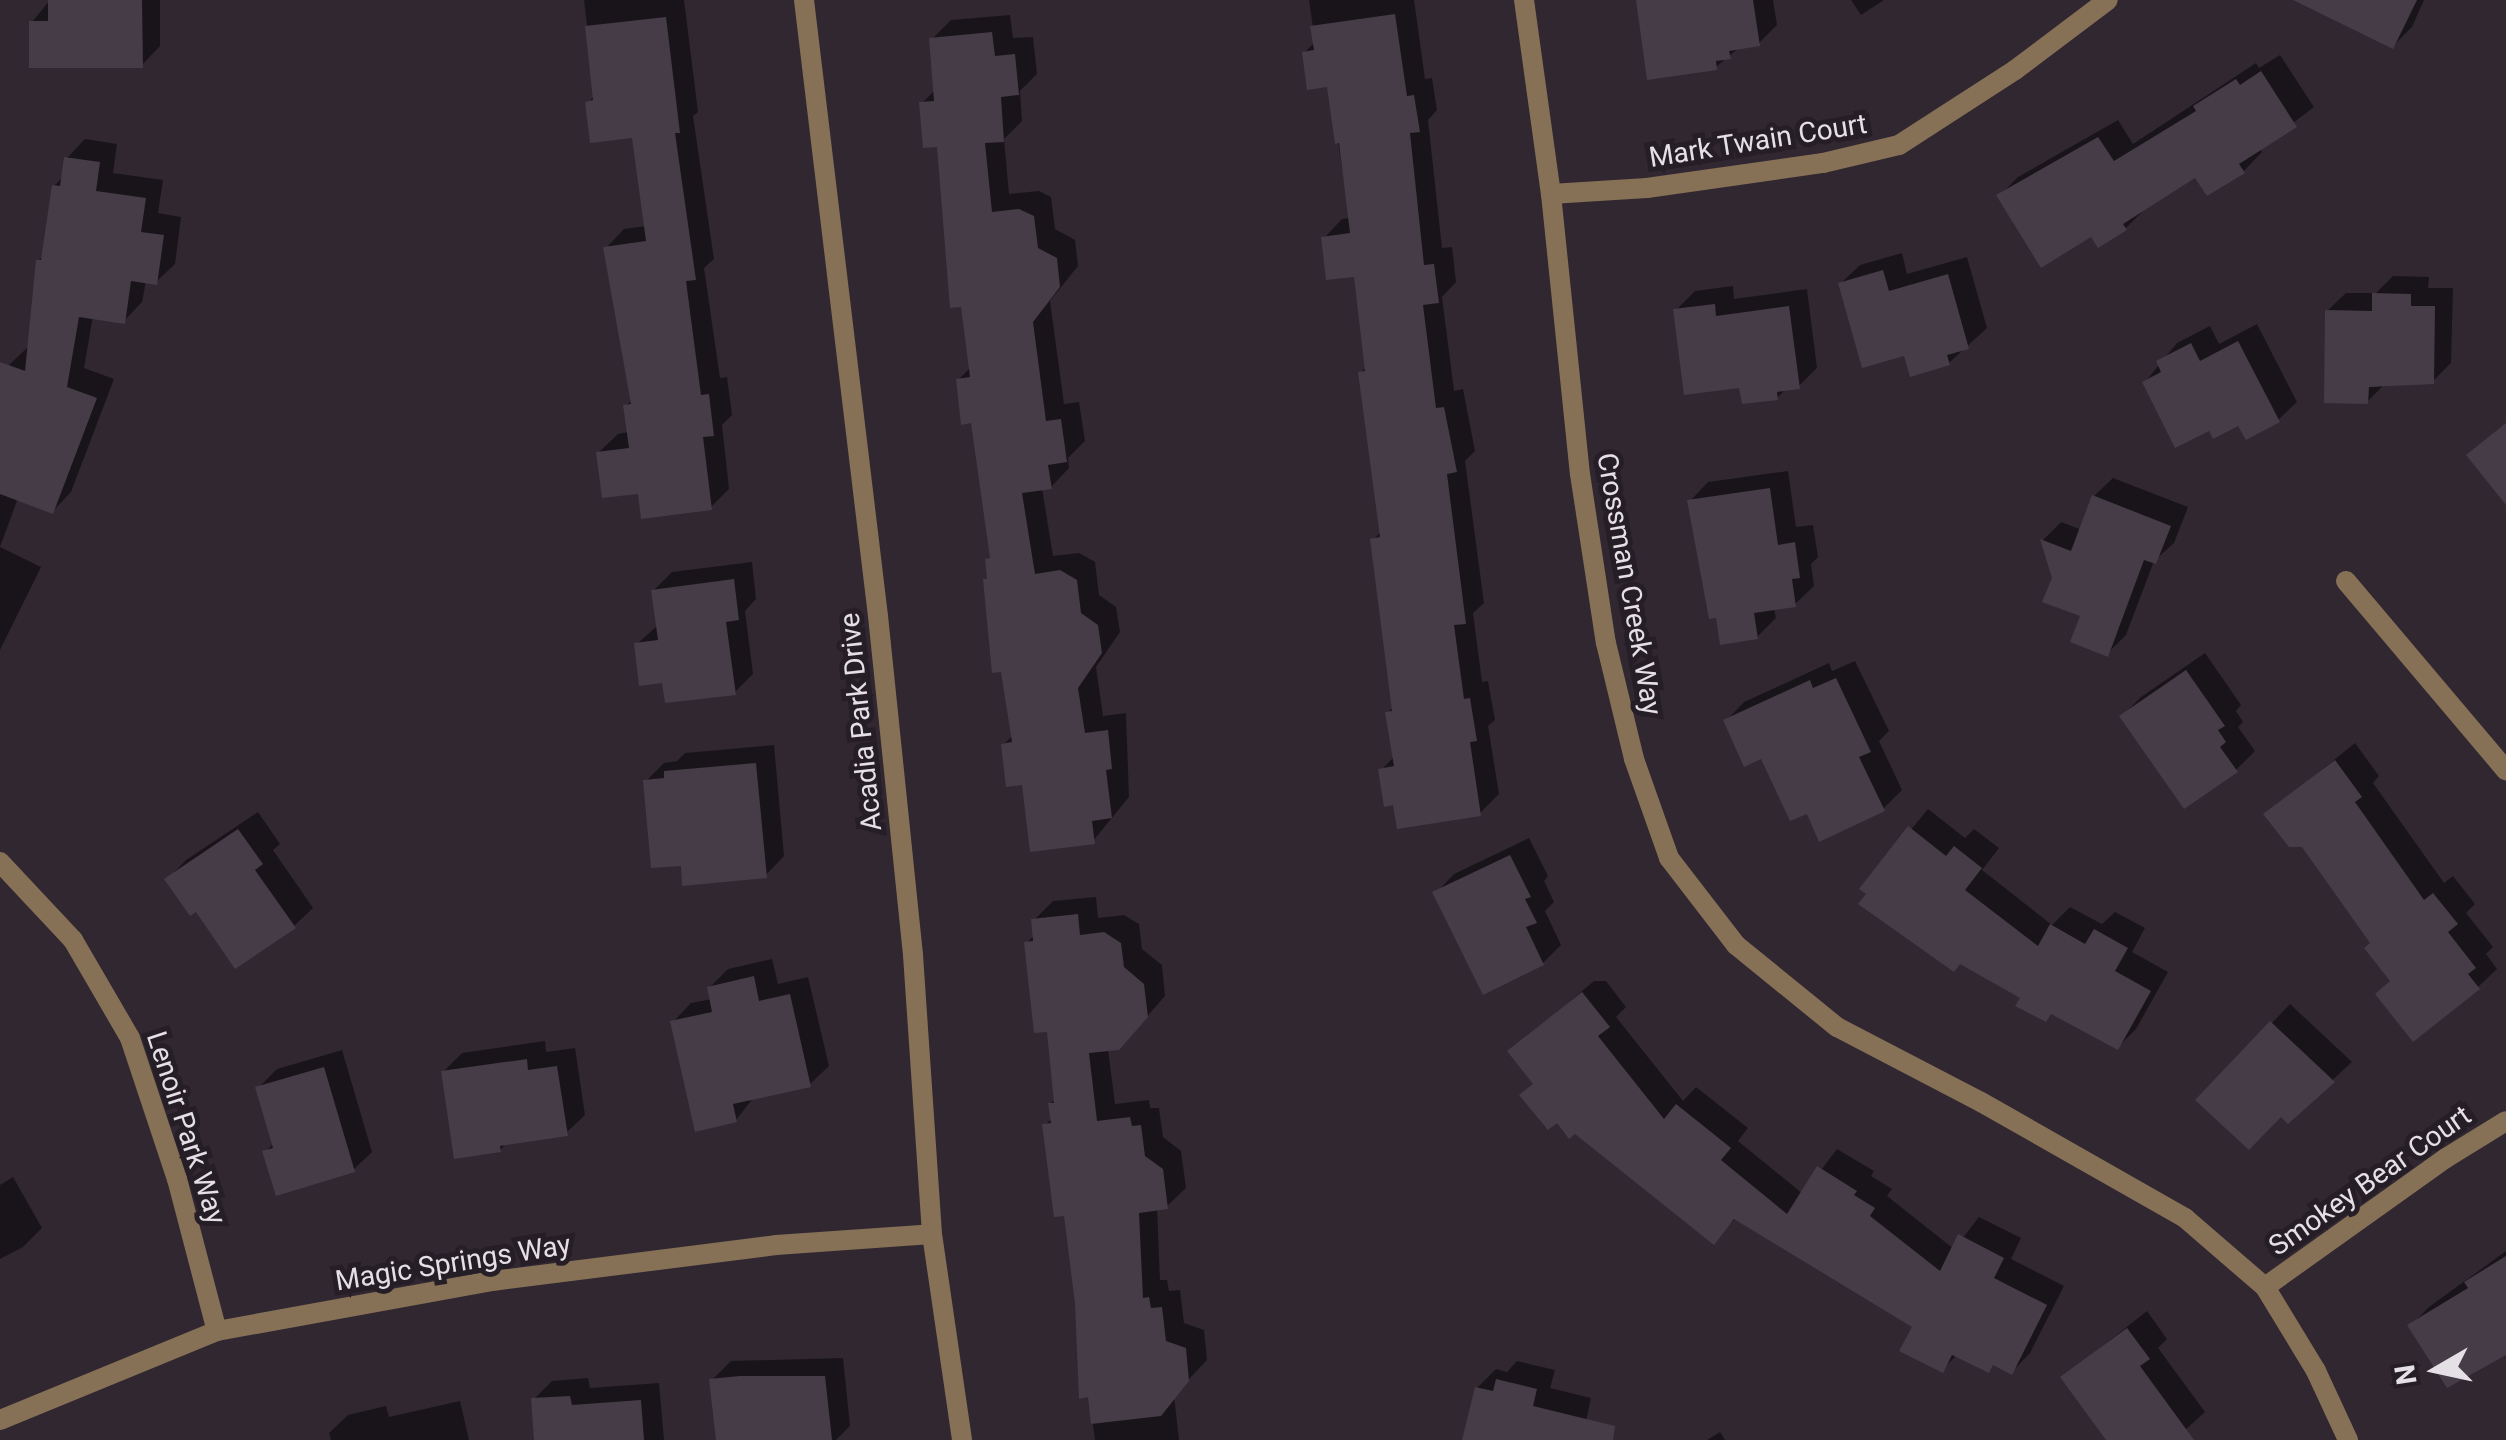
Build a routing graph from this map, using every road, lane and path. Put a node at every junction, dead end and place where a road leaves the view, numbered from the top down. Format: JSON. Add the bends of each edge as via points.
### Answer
{"nodes":[{"id":1,"x":804,"y":0,"type":"edge"},
{"id":2,"x":1524,"y":0,"type":"edge"},
{"id":3,"x":2108,"y":0,"type":"edge"},
{"id":4,"x":1551,"y":194,"type":"junction"},
{"id":5,"x":2346,"y":581,"type":"dead end"},
{"id":6,"x":2506,"y":770,"type":"edge"},
{"id":7,"x":0,"y":862,"type":"edge"},
{"id":8,"x":2506,"y":1121,"type":"edge"},
{"id":9,"x":932,"y":1234,"type":"junction"},
{"id":10,"x":2266,"y":1288,"type":"junction"},
{"id":11,"x":217,"y":1331,"type":"junction"},
{"id":12,"x":0,"y":1420,"type":"edge"},
{"id":13,"x":962,"y":1440,"type":"edge"},
{"id":14,"x":2348,"y":1440,"type":"edge"}],
"edges":[{"from":1,"to":9,"type":"street","name":"Acadia Park Drive","via":[[882,654],[913,955]]},
{"from":2,"to":4,"type":"street","name":"Crossman Creek Way"},
{"from":3,"to":4,"type":"street","name":"Mark Twain Court","via":[[1899,145],[1764,172]]},
{"from":4,"to":10,"type":"street","name":"Crossman Creek Way","via":[[1580,474],[1606,643],[1634,759],[1668,858],[1736,945],[1837,1027],[2185,1218]]},
{"from":5,"to":6,"type":"street"},
{"from":7,"to":11,"type":"street","name":"Lenoir Park Way","via":[[73,940],[130,1038]]},
{"from":8,"to":10,"type":"street","name":"Smokey Bear Court"},
{"from":9,"to":11,"type":"street","name":"Magic Springs Way","via":[[776,1245],[492,1281]]},
{"from":9,"to":13,"type":"street","name":"Acadia Park Drive"},
{"from":10,"to":14,"type":"street","name":"Crossman Creek Way"},
{"from":11,"to":12,"type":"street","name":"Magic Springs Way"}]}
